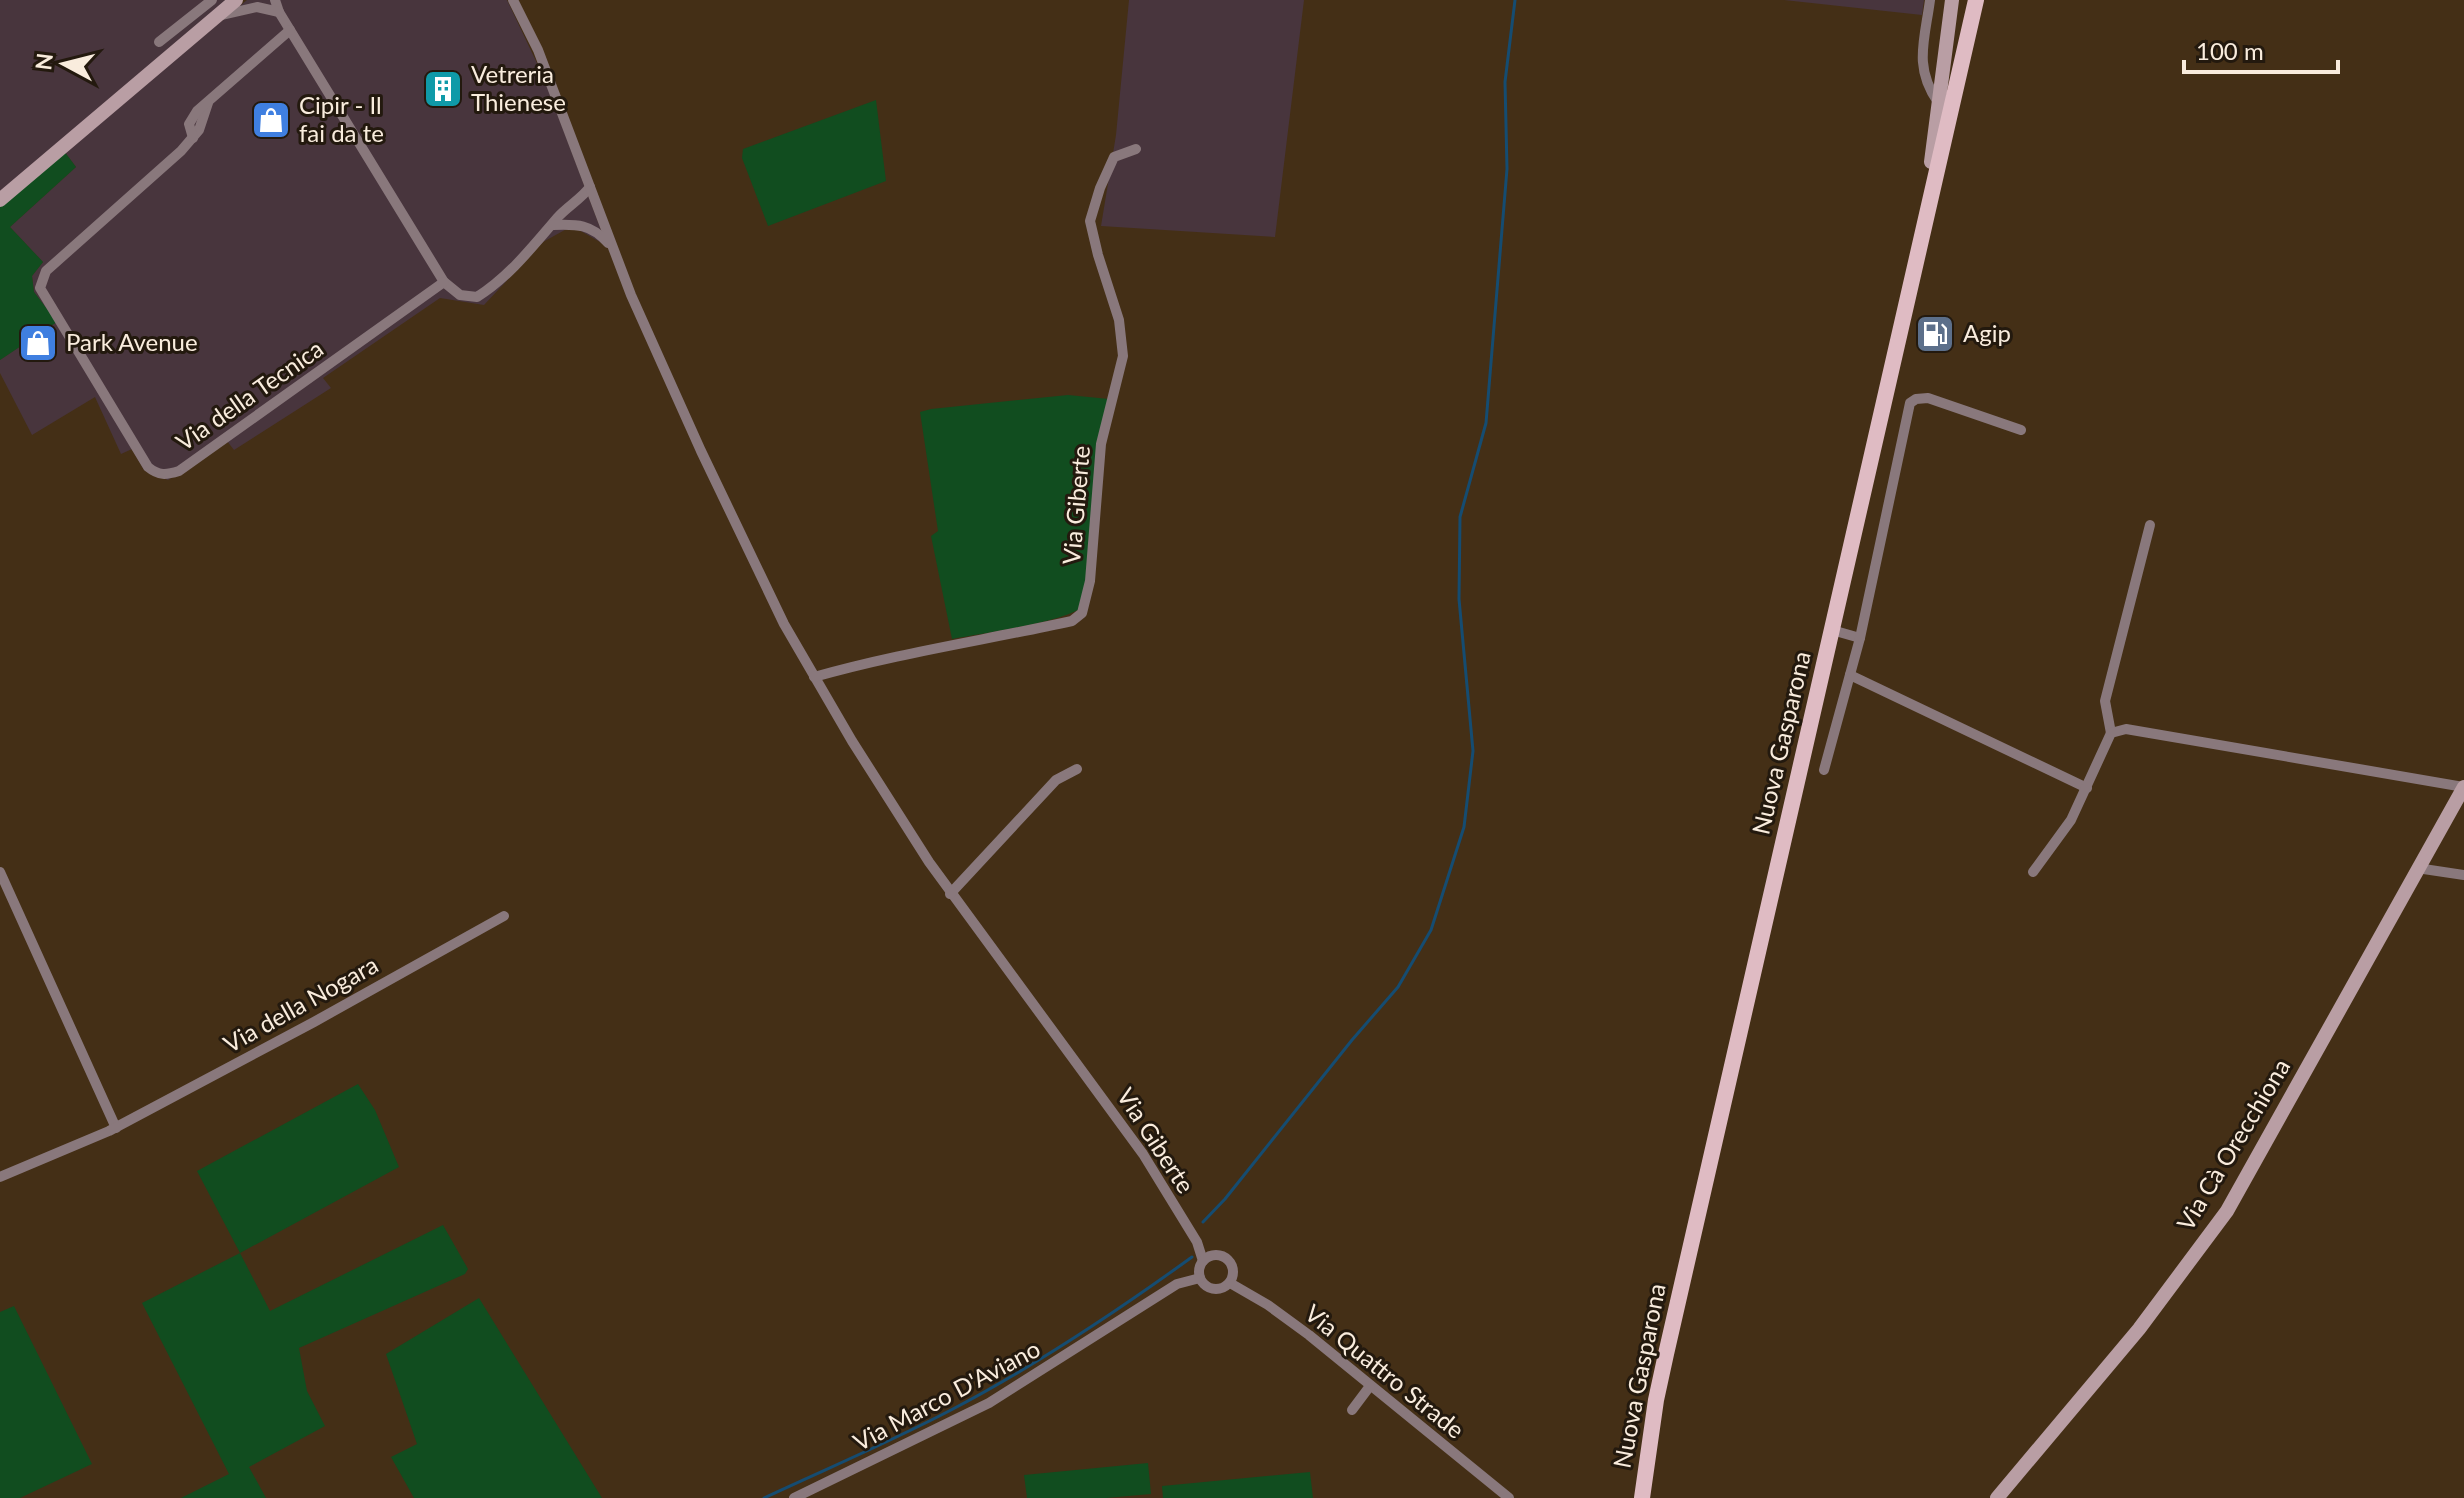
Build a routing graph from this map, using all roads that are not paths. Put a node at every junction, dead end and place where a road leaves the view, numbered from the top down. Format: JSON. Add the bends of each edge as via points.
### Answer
{"nodes":[{"id":1,"x":212,"y":0,"type":"edge"},
{"id":2,"x":236,"y":0,"type":"edge"},
{"id":3,"x":277,"y":0,"type":"edge"},
{"id":4,"x":513,"y":0,"type":"edge"},
{"id":5,"x":1930,"y":0,"type":"edge"},
{"id":6,"x":1952,"y":0,"type":"edge"},
{"id":7,"x":1976,"y":0,"type":"edge"},
{"id":8,"x":279,"y":12,"type":"junction"},
{"id":9,"x":217,"y":16,"type":"junction"},
{"id":10,"x":290,"y":30,"type":"junction"},
{"id":11,"x":159,"y":42,"type":"dead end"},
{"id":12,"x":1938,"y":102,"type":"junction"},
{"id":13,"x":1136,"y":149,"type":"dead end"},
{"id":14,"x":590,"y":187,"type":"junction"},
{"id":15,"x":0,"y":200,"type":"edge"},
{"id":16,"x":572,"y":205,"type":"junction"},
{"id":17,"x":597,"y":206,"type":"junction"},
{"id":18,"x":577,"y":224,"type":"junction"},
{"id":19,"x":553,"y":225,"type":"junction"},
{"id":20,"x":610,"y":244,"type":"junction"},
{"id":21,"x":1916,"y":262,"type":"junction"},
{"id":22,"x":444,"y":282,"type":"junction"},
{"id":23,"x":2021,"y":430,"type":"dead end"},
{"id":24,"x":2150,"y":525,"type":"dead end"},
{"id":25,"x":1832,"y":630,"type":"junction"},
{"id":26,"x":1860,"y":638,"type":"junction"},
{"id":27,"x":1850,"y":675,"type":"junction"},
{"id":28,"x":814,"y":677,"type":"junction"},
{"id":29,"x":2111,"y":733,"type":"junction"},
{"id":30,"x":1077,"y":769,"type":"dead end"},
{"id":31,"x":1824,"y":770,"type":"dead end"},
{"id":32,"x":2464,"y":787,"type":"edge"},
{"id":33,"x":2087,"y":788,"type":"junction"},
{"id":34,"x":2417,"y":868,"type":"junction"},
{"id":35,"x":0,"y":872,"type":"edge"},
{"id":36,"x":2033,"y":872,"type":"dead end"},
{"id":37,"x":2464,"y":875,"type":"edge"},
{"id":38,"x":950,"y":894,"type":"junction"},
{"id":39,"x":504,"y":916,"type":"dead end"},
{"id":40,"x":116,"y":1128,"type":"junction"},
{"id":41,"x":0,"y":1177,"type":"edge"},
{"id":42,"x":1203,"y":1261,"type":"junction"},
{"id":43,"x":1200,"y":1278,"type":"junction"},
{"id":44,"x":1230,"y":1283,"type":"junction"},
{"id":45,"x":1370,"y":1386,"type":"junction"},
{"id":46,"x":1352,"y":1410,"type":"dead end"},
{"id":47,"x":794,"y":1498,"type":"edge"},
{"id":48,"x":1509,"y":1498,"type":"edge"},
{"id":49,"x":1642,"y":1498,"type":"edge"},
{"id":50,"x":1997,"y":1498,"type":"edge"}],
"edges":[{"from":1,"to":11,"type":"street"},
{"from":2,"to":9,"type":"main road"},
{"from":3,"to":8,"type":"street"},
{"from":4,"to":14,"type":"street","name":"Via Giberte","via":[[538,50]]},
{"from":5,"to":12,"type":"street","via":[[1922,63],[1927,86]]},
{"from":6,"to":12,"type":"main road"},
{"from":7,"to":21,"type":"main road","name":"Nuova Gasparona"},
{"from":8,"to":9,"type":"street","via":[[257,7]]},
{"from":8,"to":10,"type":"street"},
{"from":9,"to":15,"type":"main road"},
{"from":10,"to":22,"type":"street"},
{"from":10,"to":22,"type":"street","name":"Via della Tecnica","via":[[208,103],[193,138],[46,271],[40,288],[148,467],[166,475],[179,471]]},
{"from":12,"to":21,"type":"main road"},
{"from":13,"to":28,"type":"street","name":"Via Giberte","via":[[1114,157],[1090,221],[1119,320],[1123,356],[1101,444],[1095,537],[1082,613],[1072,621],[876,659]]},
{"from":14,"to":16,"type":"street"},
{"from":14,"to":17,"type":"street","name":"Via Giberte"},
{"from":16,"to":17,"type":"street"},
{"from":16,"to":19,"type":"street"},
{"from":17,"to":18,"type":"street"},
{"from":17,"to":20,"type":"street","name":"Via Giberte"},
{"from":18,"to":19,"type":"street"},
{"from":18,"to":20,"type":"street","via":[[597,231]]},
{"from":19,"to":22,"type":"street","via":[[477,297],[460,295]]},
{"from":20,"to":28,"type":"street","name":"Via Giberte","via":[[701,451]]},
{"from":21,"to":25,"type":"main road","name":"Nuova Gasparona"},
{"from":23,"to":26,"type":"street","via":[[1928,398],[1910,403]]},
{"from":24,"to":29,"type":"street","via":[[2105,701]]},
{"from":25,"to":26,"type":"street"},
{"from":25,"to":49,"type":"main road","name":"Nuova Gasparona","via":[[1656,1400]]},
{"from":26,"to":27,"type":"street"},
{"from":27,"to":31,"type":"street"},
{"from":27,"to":33,"type":"street"},
{"from":28,"to":38,"type":"street","name":"Via Giberte"},
{"from":29,"to":32,"type":"street","name":"Via Cà Orecchiona","via":[[2126,729]]},
{"from":29,"to":33,"type":"street"},
{"from":30,"to":38,"type":"street","via":[[1056,780]]},
{"from":32,"to":34,"type":"main road","name":"Via Cà Orecchiona"},
{"from":33,"to":36,"type":"street"},
{"from":34,"to":37,"type":"street"},
{"from":34,"to":50,"type":"main road","name":"Via Cà Orecchiona","via":[[2227,1211],[2139,1329]]},
{"from":35,"to":40,"type":"street"},
{"from":38,"to":42,"type":"street","name":"Via Giberte","via":[[1125,1128],[1197,1242]]},
{"from":39,"to":40,"type":"street","name":"Via della Nogara"},
{"from":40,"to":41,"type":"street","name":"Via della Nogara"},
{"from":42,"to":43,"type":"street"},
{"from":42,"to":44,"type":"street","via":[[1225,1257],[1233,1266]]},
{"from":43,"to":44,"type":"street","via":[[1216,1290]]},
{"from":43,"to":47,"type":"street","name":"Via Marco D'Aviano","via":[[1177,1284],[989,1403]]},
{"from":44,"to":45,"type":"street","name":"Via Quattro Strade","via":[[1299,1327]]},
{"from":45,"to":46,"type":"street"},
{"from":45,"to":48,"type":"street","name":"Via Quattro Strade"}]}
